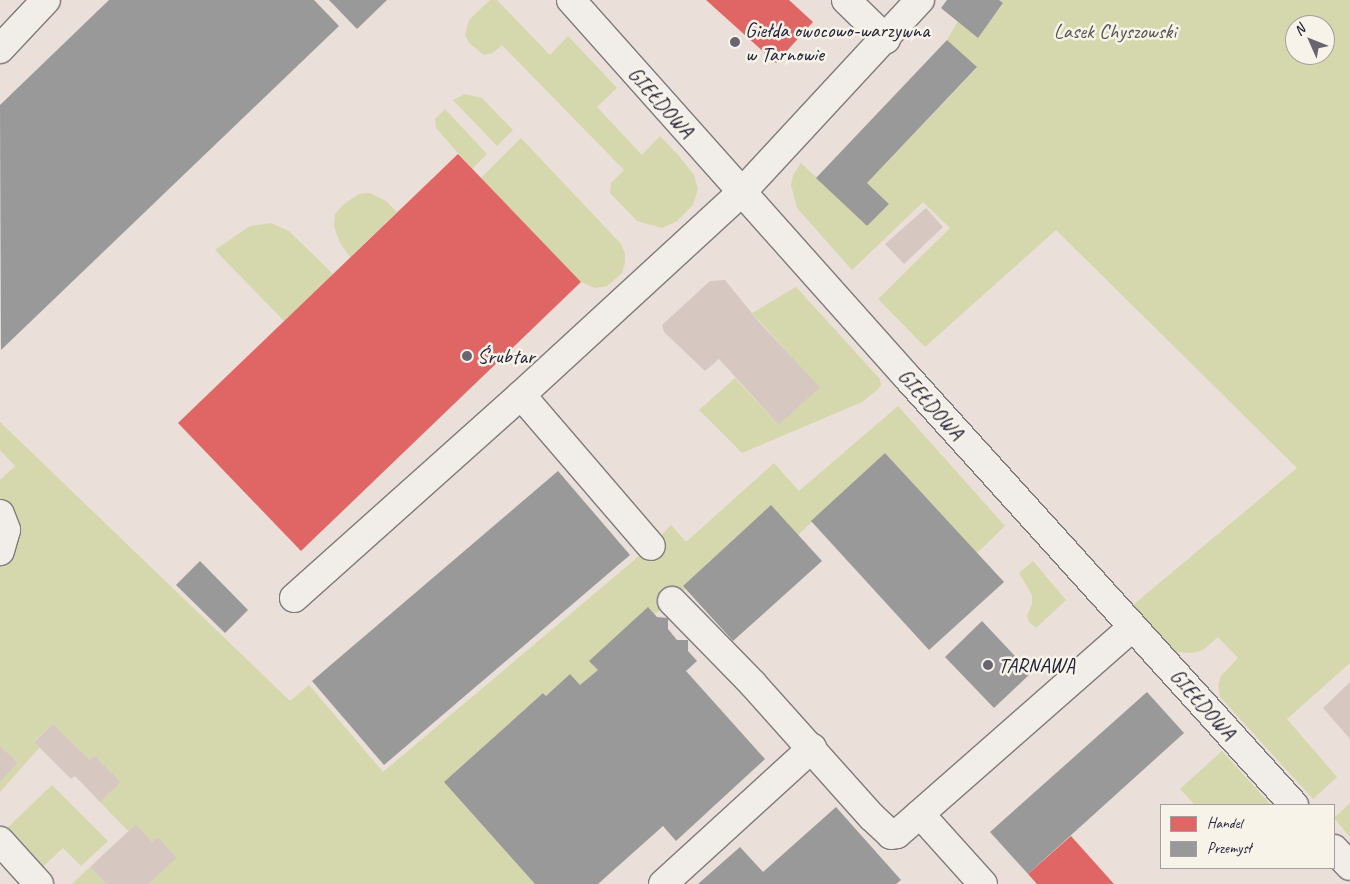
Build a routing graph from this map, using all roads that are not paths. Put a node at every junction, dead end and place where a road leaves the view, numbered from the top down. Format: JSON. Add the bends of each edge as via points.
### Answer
{"nodes":[{"id":1,"x":46,"y":0,"type":"edge"},
{"id":2,"x":846,"y":0,"type":"edge"},
{"id":3,"x":920,"y":0,"type":"edge"},
{"id":4,"x":574,"y":1,"type":"edge"},
{"id":5,"x":886,"y":39,"type":"junction"},
{"id":6,"x":0,"y":49,"type":"edge"},
{"id":7,"x":742,"y":192,"type":"junction"},
{"id":8,"x":521,"y":395,"type":"junction"},
{"id":9,"x":0,"y":514,"type":"edge"},
{"id":10,"x":651,"y":546,"type":"dead end"},
{"id":11,"x":0,"y":551,"type":"edge"},
{"id":12,"x":294,"y":598,"type":"dead end"},
{"id":13,"x":672,"y":601,"type":"dead end"},
{"id":14,"x":1133,"y":627,"type":"junction"},
{"id":15,"x":812,"y":748,"type":"junction"},
{"id":16,"x":1293,"y":804,"type":"edge"},
{"id":17,"x":920,"y":814,"type":"junction"},
{"id":18,"x":0,"y":841,"type":"edge"},
{"id":19,"x":1335,"y":850,"type":"edge"},
{"id":20,"x":1350,"y":866,"type":"edge"},
{"id":21,"x":39,"y":884,"type":"edge"},
{"id":22,"x":663,"y":884,"type":"edge"},
{"id":23,"x":983,"y":884,"type":"edge"}],
"edges":[{"from":1,"to":6,"type":"street"},
{"from":2,"to":5,"type":"street"},
{"from":3,"to":5,"type":"street"},
{"from":4,"to":7,"type":"street","name":"GIEŁDOWA"},
{"from":5,"to":7,"type":"street"},
{"from":7,"to":8,"type":"street"},
{"from":7,"to":14,"type":"street","name":"GIEŁDOWA"},
{"from":8,"to":10,"type":"street"},
{"from":8,"to":12,"type":"street"},
{"from":9,"to":11,"type":"street","via":[[6,530]]},
{"from":13,"to":15,"type":"street"},
{"from":14,"to":16,"type":"street","name":"GIEŁDOWA"},
{"from":14,"to":17,"type":"street"},
{"from":15,"to":17,"type":"street","via":[[891,835],[897,834]]},
{"from":15,"to":22,"type":"street"},
{"from":17,"to":23,"type":"street"},
{"from":18,"to":21,"type":"street"},
{"from":19,"to":20,"type":"street"}]}
